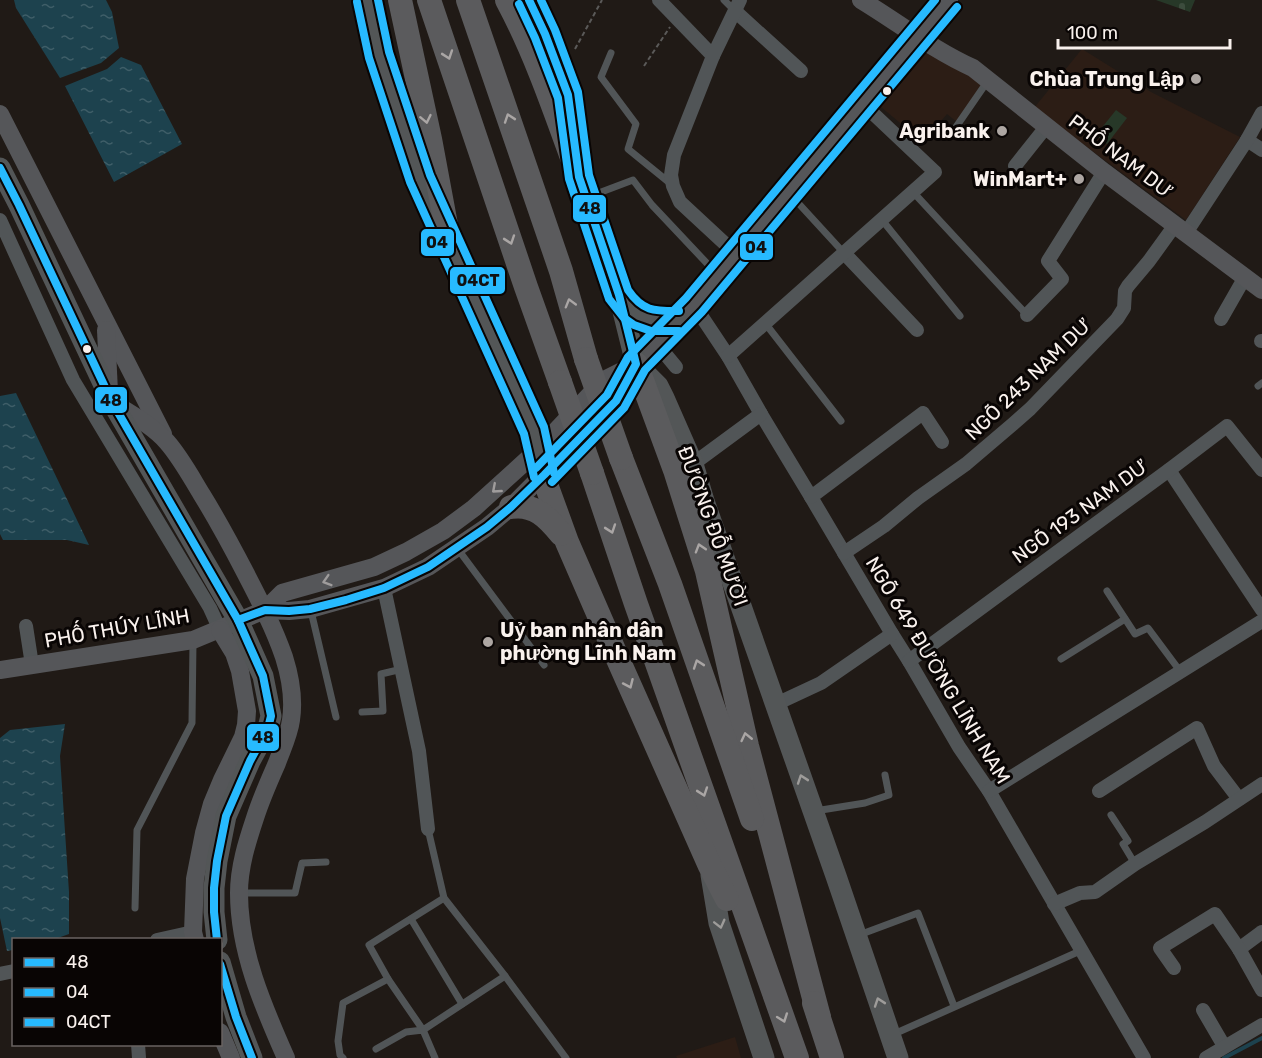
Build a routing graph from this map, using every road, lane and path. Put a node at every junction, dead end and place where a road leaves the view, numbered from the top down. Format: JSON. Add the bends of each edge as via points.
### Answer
{"nodes":[{"id":1,"x":367,"y":0,"type":"edge"},
{"id":2,"x":400,"y":0,"type":"edge"},
{"id":3,"x":429,"y":0,"type":"edge"},
{"id":4,"x":468,"y":0,"type":"edge"},
{"id":5,"x":507,"y":0,"type":"edge"},
{"id":6,"x":529,"y":0,"type":"edge"},
{"id":7,"x":602,"y":0,"type":"edge"},
{"id":8,"x":659,"y":0,"type":"edge"},
{"id":9,"x":724,"y":0,"type":"edge"},
{"id":10,"x":861,"y":0,"type":"edge"},
{"id":11,"x":949,"y":0,"type":"edge"},
{"id":12,"x":738,"y":5,"type":"edge"},
{"id":13,"x":674,"y":16,"type":"junction"},
{"id":14,"x":918,"y":38,"type":"junction"},
{"id":15,"x":575,"y":49,"type":"dead end"},
{"id":16,"x":611,"y":53,"type":"dead end"},
{"id":17,"x":713,"y":56,"type":"junction"},
{"id":18,"x":644,"y":66,"type":"dead end"},
{"id":19,"x":801,"y":71,"type":"dead end"},
{"id":20,"x":988,"y":80,"type":"junction"},
{"id":21,"x":863,"y":104,"type":"junction"},
{"id":22,"x":1262,"y":113,"type":"edge"},
{"id":23,"x":0,"y":114,"type":"edge"},
{"id":24,"x":956,"y":127,"type":"dead end"},
{"id":25,"x":1046,"y":127,"type":"junction"},
{"id":26,"x":1247,"y":140,"type":"junction"},
{"id":27,"x":1262,"y":150,"type":"edge"},
{"id":28,"x":1015,"y":166,"type":"dead end"},
{"id":29,"x":0,"y":168,"type":"edge"},
{"id":30,"x":1104,"y":172,"type":"junction"},
{"id":31,"x":673,"y":186,"type":"junction"},
{"id":32,"x":582,"y":188,"type":"junction"},
{"id":33,"x":788,"y":191,"type":"junction"},
{"id":34,"x":913,"y":192,"type":"junction"},
{"id":35,"x":0,"y":220,"type":"edge"},
{"id":36,"x":882,"y":220,"type":"junction"},
{"id":37,"x":1180,"y":229,"type":"junction"},
{"id":38,"x":449,"y":241,"type":"junction"},
{"id":39,"x":844,"y":253,"type":"junction"},
{"id":40,"x":736,"y":254,"type":"junction"},
{"id":41,"x":718,"y":275,"type":"junction"},
{"id":42,"x":1245,"y":277,"type":"junction"},
{"id":43,"x":1262,"y":290,"type":"edge"},
{"id":44,"x":619,"y":295,"type":"junction"},
{"id":45,"x":694,"y":305,"type":"junction"},
{"id":46,"x":1027,"y":315,"type":"joint"},
{"id":47,"x":960,"y":316,"type":"dead end"},
{"id":48,"x":1221,"y":319,"type":"dead end"},
{"id":49,"x":679,"y":321,"type":"junction"},
{"id":50,"x":106,"y":322,"type":"junction"},
{"id":51,"x":765,"y":323,"type":"junction"},
{"id":52,"x":916,"y":330,"type":"dead end"},
{"id":53,"x":657,"y":344,"type":"junction"},
{"id":54,"x":728,"y":356,"type":"junction"},
{"id":55,"x":636,"y":364,"type":"junction"},
{"id":56,"x":676,"y":367,"type":"dead end"},
{"id":57,"x":110,"y":399,"type":"junction"},
{"id":58,"x":761,"y":414,"type":"junction"},
{"id":59,"x":841,"y":421,"type":"dead end"},
{"id":60,"x":166,"y":441,"type":"junction"},
{"id":61,"x":942,"y":442,"type":"dead end"},
{"id":62,"x":540,"y":449,"type":"junction"},
{"id":63,"x":693,"y":464,"type":"junction"},
{"id":64,"x":1169,"y":470,"type":"junction"},
{"id":65,"x":1262,"y":470,"type":"edge"},
{"id":66,"x":544,"y":475,"type":"junction"},
{"id":67,"x":811,"y":497,"type":"junction"},
{"id":68,"x":511,"y":507,"type":"junction"},
{"id":69,"x":567,"y":542,"type":"junction"},
{"id":70,"x":456,"y":548,"type":"junction"},
{"id":71,"x":844,"y":553,"type":"junction"},
{"id":72,"x":384,"y":588,"type":"junction"},
{"id":73,"x":1107,"y":591,"type":"dead end"},
{"id":74,"x":310,"y":609,"type":"junction"},
{"id":75,"x":265,"y":610,"type":"junction"},
{"id":76,"x":1262,"y":610,"type":"edge"},
{"id":77,"x":1125,"y":619,"type":"junction"},
{"id":78,"x":1262,"y":621,"type":"edge"},
{"id":79,"x":229,"y":625,"type":"junction"},
{"id":80,"x":26,"y":626,"type":"dead end"},
{"id":81,"x":892,"y":634,"type":"junction"},
{"id":82,"x":193,"y":640,"type":"junction"},
{"id":83,"x":1061,"y":659,"type":"dead end"},
{"id":84,"x":909,"y":661,"type":"junction"},
{"id":85,"x":32,"y":665,"type":"junction"},
{"id":86,"x":544,"y":665,"type":"dead end"},
{"id":87,"x":402,"y":669,"type":"junction"},
{"id":88,"x":0,"y":670,"type":"edge"},
{"id":89,"x":1180,"y":671,"type":"junction"},
{"id":90,"x":776,"y":704,"type":"junction"},
{"id":91,"x":362,"y":712,"type":"dead end"},
{"id":92,"x":336,"y":717,"type":"dead end"},
{"id":93,"x":885,"y":775,"type":"dead end"},
{"id":94,"x":1262,"y":784,"type":"edge"},
{"id":95,"x":1099,"y":791,"type":"dead end"},
{"id":96,"x":989,"y":792,"type":"junction"},
{"id":97,"x":1239,"y":799,"type":"junction"},
{"id":98,"x":813,"y":811,"type":"junction"},
{"id":99,"x":1111,"y":815,"type":"dead end"},
{"id":100,"x":428,"y":829,"type":"joint"},
{"id":101,"x":326,"y":862,"type":"dead end"},
{"id":102,"x":1135,"y":864,"type":"junction"},
{"id":103,"x":710,"y":866,"type":"junction"},
{"id":104,"x":239,"y":893,"type":"junction"},
{"id":105,"x":444,"y":898,"type":"junction"},
{"id":106,"x":1054,"y":904,"type":"junction"},
{"id":107,"x":135,"y":908,"type":"dead end"},
{"id":108,"x":411,"y":919,"type":"junction"},
{"id":109,"x":1262,"y":932,"type":"edge"},
{"id":110,"x":194,"y":936,"type":"edge"},
{"id":111,"x":856,"y":936,"type":"junction"},
{"id":112,"x":169,"y":938,"type":"edge"},
{"id":113,"x":217,"y":938,"type":"edge"},
{"id":114,"x":1239,"y":949,"type":"junction"},
{"id":115,"x":1080,"y":951,"type":"junction"},
{"id":116,"x":1174,"y":968,"type":"dead end"},
{"id":117,"x":222,"y":969,"type":"edge"},
{"id":118,"x":505,"y":976,"type":"junction"},
{"id":119,"x":388,"y":979,"type":"junction"},
{"id":120,"x":769,"y":979,"type":"junction"},
{"id":121,"x":1262,"y":990,"type":"edge"},
{"id":122,"x":462,"y":1004,"type":"junction"},
{"id":123,"x":954,"y":1006,"type":"junction"},
{"id":124,"x":1203,"y":1010,"type":"dead end"},
{"id":125,"x":819,"y":1017,"type":"junction"},
{"id":126,"x":1262,"y":1025,"type":"edge"},
{"id":127,"x":423,"y":1030,"type":"junction"},
{"id":128,"x":891,"y":1035,"type":"junction"},
{"id":129,"x":222,"y":1037,"type":"edge"},
{"id":130,"x":1224,"y":1046,"type":"junction"},
{"id":131,"x":376,"y":1049,"type":"dead end"},
{"id":132,"x":231,"y":1058,"type":"edge"},
{"id":133,"x":252,"y":1058,"type":"edge"},
{"id":134,"x":286,"y":1058,"type":"edge"},
{"id":135,"x":343,"y":1058,"type":"edge"},
{"id":136,"x":435,"y":1058,"type":"edge"},
{"id":137,"x":566,"y":1058,"type":"edge"},
{"id":138,"x":764,"y":1058,"type":"edge"},
{"id":139,"x":797,"y":1058,"type":"edge"},
{"id":140,"x":832,"y":1058,"type":"edge"},
{"id":141,"x":897,"y":1058,"type":"edge"},
{"id":142,"x":1144,"y":1058,"type":"edge"},
{"id":143,"x":1206,"y":1058,"type":"edge"}],
"edges":[{"from":1,"to":38,"type":"main road","via":[[379,55],[420,179]]},
{"from":2,"to":38,"type":"highway","one_way":true},
{"from":3,"to":120,"type":"highway","one_way":true,"bridge":true},
{"from":125,"to":4,"type":"highway","one_way":true,"bridge":true,"via":[[670,584],[586,359],[561,271]]},
{"from":5,"to":32,"type":"highway","via":[[546,84]]},
{"from":6,"to":32,"type":"main road","via":[[568,95]]},
{"from":7,"to":15,"type":"path"},
{"from":8,"to":13,"type":"street"},
{"from":9,"to":12,"type":"lane"},
{"from":10,"to":14,"type":"street","name":"PHỐ NAM DƯ"},
{"from":11,"to":14,"type":"street"},
{"from":12,"to":17,"type":"street"},
{"from":12,"to":19,"type":"street"},
{"from":13,"to":17,"type":"street"},
{"from":13,"to":18,"type":"path"},
{"from":14,"to":20,"type":"street","name":"PHỐ NAM DƯ","via":[[974,68]]},
{"from":14,"to":21,"type":"street"},
{"from":16,"to":31,"type":"lane","via":[[602,77],[636,124],[628,149]]},
{"from":17,"to":31,"type":"street","via":[[674,155]]},
{"from":20,"to":24,"type":"lane"},
{"from":20,"to":25,"type":"street","name":"PHỐ NAM DƯ"},
{"from":21,"to":33,"type":"street"},
{"from":21,"to":34,"type":"street","via":[[935,172]]},
{"from":22,"to":26,"type":"street","name":"NGÕ 243 NAM DƯ"},
{"from":23,"to":50,"type":"street"},
{"from":25,"to":28,"type":"street"},
{"from":25,"to":30,"type":"street","name":"PHỐ NAM DƯ"},
{"from":26,"to":27,"type":"street"},
{"from":26,"to":37,"type":"street","name":"NGÕ 243 NAM DƯ"},
{"from":29,"to":57,"type":"main road"},
{"from":30,"to":37,"type":"street","name":"PHỐ NAM DƯ"},
{"from":30,"to":46,"type":"street","via":[[1048,261],[1062,279]]},
{"from":31,"to":40,"type":"street","via":[[680,201]]},
{"from":32,"to":41,"type":"lane","via":[[633,180]]},
{"from":32,"to":44,"type":"main road"},
{"from":33,"to":39,"type":"lane"},
{"from":33,"to":40,"type":"street"},
{"from":34,"to":36,"type":"street"},
{"from":34,"to":46,"type":"lane"},
{"from":35,"to":79,"type":"street","via":[[73,380],[205,598]]},
{"from":36,"to":39,"type":"street"},
{"from":36,"to":47,"type":"lane"},
{"from":37,"to":42,"type":"street","name":"PHỐ NAM DƯ"},
{"from":37,"to":71,"type":"street","name":"NGÕ 243 NAM DƯ","via":[[1128,286],[1124,308],[1117,319],[1030,409],[966,464]]},
{"from":38,"to":62,"type":"main road"},
{"from":39,"to":51,"type":"street"},
{"from":39,"to":52,"type":"street"},
{"from":40,"to":41,"type":"street"},
{"from":41,"to":45,"type":"street"},
{"from":42,"to":43,"type":"street","name":"PHỐ NAM DƯ"},
{"from":42,"to":48,"type":"street"},
{"from":44,"to":49,"type":"main road","via":[[626,307],[645,320]]},
{"from":44,"to":55,"type":"main road"},
{"from":45,"to":49,"type":"street"},
{"from":45,"to":54,"type":"street","name":"NGÕ 649 ĐƯỜNG LĨNH NAM"},
{"from":49,"to":53,"type":"street"},
{"from":50,"to":57,"type":"street"},
{"from":50,"to":60,"type":"street"},
{"from":51,"to":54,"type":"street"},
{"from":51,"to":59,"type":"lane"},
{"from":53,"to":55,"type":"street"},
{"from":53,"to":56,"type":"street"},
{"from":54,"to":58,"type":"street","name":"NGÕ 649 ĐƯỜNG LĨNH NAM"},
{"from":55,"to":62,"type":"street","via":[[604,380]]},
{"from":55,"to":63,"type":"main road","name":"ĐƯỜNG ĐỖ MƯỜI","via":[[658,386]]},
{"from":55,"to":66,"type":"street","via":[[616,401]]},
{"from":125,"to":55,"type":"highway","one_way":true,"via":[[747,746],[707,571]]},
{"from":57,"to":60,"type":"street"},
{"from":57,"to":79,"type":"main road"},
{"from":58,"to":63,"type":"street"},
{"from":58,"to":67,"type":"street","name":"NGÕ 649 ĐƯỜNG LĨNH NAM"},
{"from":60,"to":75,"type":"street","via":[[215,517]]},
{"from":61,"to":67,"type":"street","via":[[923,413]]},
{"from":62,"to":66,"type":"main road"},
{"from":62,"to":75,"type":"street","one_way":true,"via":[[443,531],[374,567],[282,593]]},
{"from":63,"to":90,"type":"main road","name":"ĐƯỜNG ĐỖ MƯỜI"},
{"from":64,"to":65,"type":"street","name":"NGÕ 193 NAM DƯ","via":[[1227,426]]},
{"from":64,"to":76,"type":"street"},
{"from":64,"to":84,"type":"street","name":"NGÕ 193 NAM DƯ"},
{"from":66,"to":68,"type":"street"},
{"from":66,"to":69,"type":"highway"},
{"from":67,"to":71,"type":"street","name":"NGÕ 649 ĐƯỜNG LĨNH NAM"},
{"from":68,"to":69,"type":"highway","via":[[539,512]]},
{"from":68,"to":70,"type":"street"},
{"from":69,"to":103,"type":"highway","one_way":true},
{"from":70,"to":72,"type":"street","via":[[428,567]]},
{"from":70,"to":86,"type":"lane"},
{"from":71,"to":81,"type":"street","name":"NGÕ 649 ĐƯỜNG LĨNH NAM"},
{"from":72,"to":74,"type":"street"},
{"from":72,"to":87,"type":"street"},
{"from":73,"to":77,"type":"lane"},
{"from":74,"to":75,"type":"street"},
{"from":74,"to":92,"type":"lane"},
{"from":75,"to":79,"type":"street","name":"PHỐ THÚY LĨNH"},
{"from":75,"to":104,"type":"street","via":[[284,657],[291,719],[247,843]]},
{"from":77,"to":83,"type":"lane"},
{"from":77,"to":89,"type":"lane","via":[[1135,634],[1148,628]]},
{"from":78,"to":89,"type":"street"},
{"from":79,"to":82,"type":"street","name":"PHỐ THÚY LĨNH"},
{"from":79,"to":110,"type":"street","via":[[248,711],[243,737],[204,833],[195,879]]},
{"from":79,"to":113,"type":"main road","via":[[263,676],[271,716],[224,827],[214,888]]},
{"from":80,"to":85,"type":"street"},
{"from":81,"to":84,"type":"street","name":"NGÕ 649 ĐƯỜNG LĨNH NAM"},
{"from":81,"to":90,"type":"street","via":[[821,682]]},
{"from":82,"to":85,"type":"street","name":"PHỐ THÚY LĨNH"},
{"from":82,"to":107,"type":"lane","via":[[192,723],[137,830]]},
{"from":84,"to":96,"type":"street","name":"NGÕ 649 ĐƯỜNG LĨNH NAM"},
{"from":85,"to":88,"type":"street","name":"PHỐ THÚY LĨNH"},
{"from":87,"to":91,"type":"lane","via":[[381,674],[383,711]]},
{"from":87,"to":100,"type":"street","via":[[419,751]]},
{"from":89,"to":96,"type":"street"},
{"from":98,"to":90,"type":"main road","name":"ĐƯỜNG ĐỖ MƯỜI","one_way":true},
{"from":93,"to":98,"type":"lane","via":[[889,795]]},
{"from":94,"to":97,"type":"street"},
{"from":95,"to":97,"type":"street","via":[[1197,728],[1214,766]]},
{"from":96,"to":106,"type":"street","name":"NGÕ 649 ĐƯỜNG LĨNH NAM"},
{"from":97,"to":102,"type":"street"},
{"from":98,"to":111,"type":"main road","name":"ĐƯỜNG ĐỖ MƯỜI"},
{"from":99,"to":102,"type":"lane","via":[[1128,841],[1123,844]]},
{"from":100,"to":105,"type":"lane"},
{"from":101,"to":104,"type":"lane","via":[[302,863],[295,893]]},
{"from":102,"to":106,"type":"street","via":[[1095,892],[1080,893]]},
{"from":103,"to":120,"type":"highway"},
{"from":103,"to":138,"type":"main road","one_way":true,"via":[[719,923]]},
{"from":104,"to":134,"type":"street","via":[[252,972]]},
{"from":105,"to":108,"type":"lane"},
{"from":105,"to":118,"type":"lane"},
{"from":106,"to":115,"type":"street","name":"NGÕ 649 ĐƯỜNG LĨNH NAM"},
{"from":108,"to":119,"type":"lane","via":[[369,945]]},
{"from":108,"to":122,"type":"lane"},
{"from":109,"to":114,"type":"street"},
{"from":110,"to":112,"type":"street"},
{"from":111,"to":123,"type":"lane","via":[[918,913]]},
{"from":128,"to":111,"type":"main road","name":"ĐƯỜNG ĐỖ MƯỜI","one_way":true},
{"from":114,"to":116,"type":"street","via":[[1215,914],[1160,948]]},
{"from":114,"to":121,"type":"street"},
{"from":115,"to":123,"type":"lane"},
{"from":115,"to":142,"type":"street","name":"NGÕ 649 ĐƯỜNG LĨNH NAM"},
{"from":117,"to":133,"type":"main road"},
{"from":118,"to":122,"type":"lane"},
{"from":118,"to":137,"type":"lane"},
{"from":119,"to":127,"type":"lane"},
{"from":119,"to":135,"type":"lane","via":[[343,1003],[338,1041]]},
{"from":120,"to":139,"type":"highway","one_way":true},
{"from":122,"to":127,"type":"lane"},
{"from":123,"to":128,"type":"lane"},
{"from":124,"to":130,"type":"street"},
{"from":125,"to":140,"type":"highway"},
{"from":126,"to":130,"type":"street"},
{"from":127,"to":131,"type":"lane","via":[[406,1032]]},
{"from":127,"to":136,"type":"lane"},
{"from":128,"to":141,"type":"main road","name":"ĐƯỜNG ĐỖ MƯỜI"},
{"from":129,"to":132,"type":"street"},
{"from":130,"to":143,"type":"street"}]}
